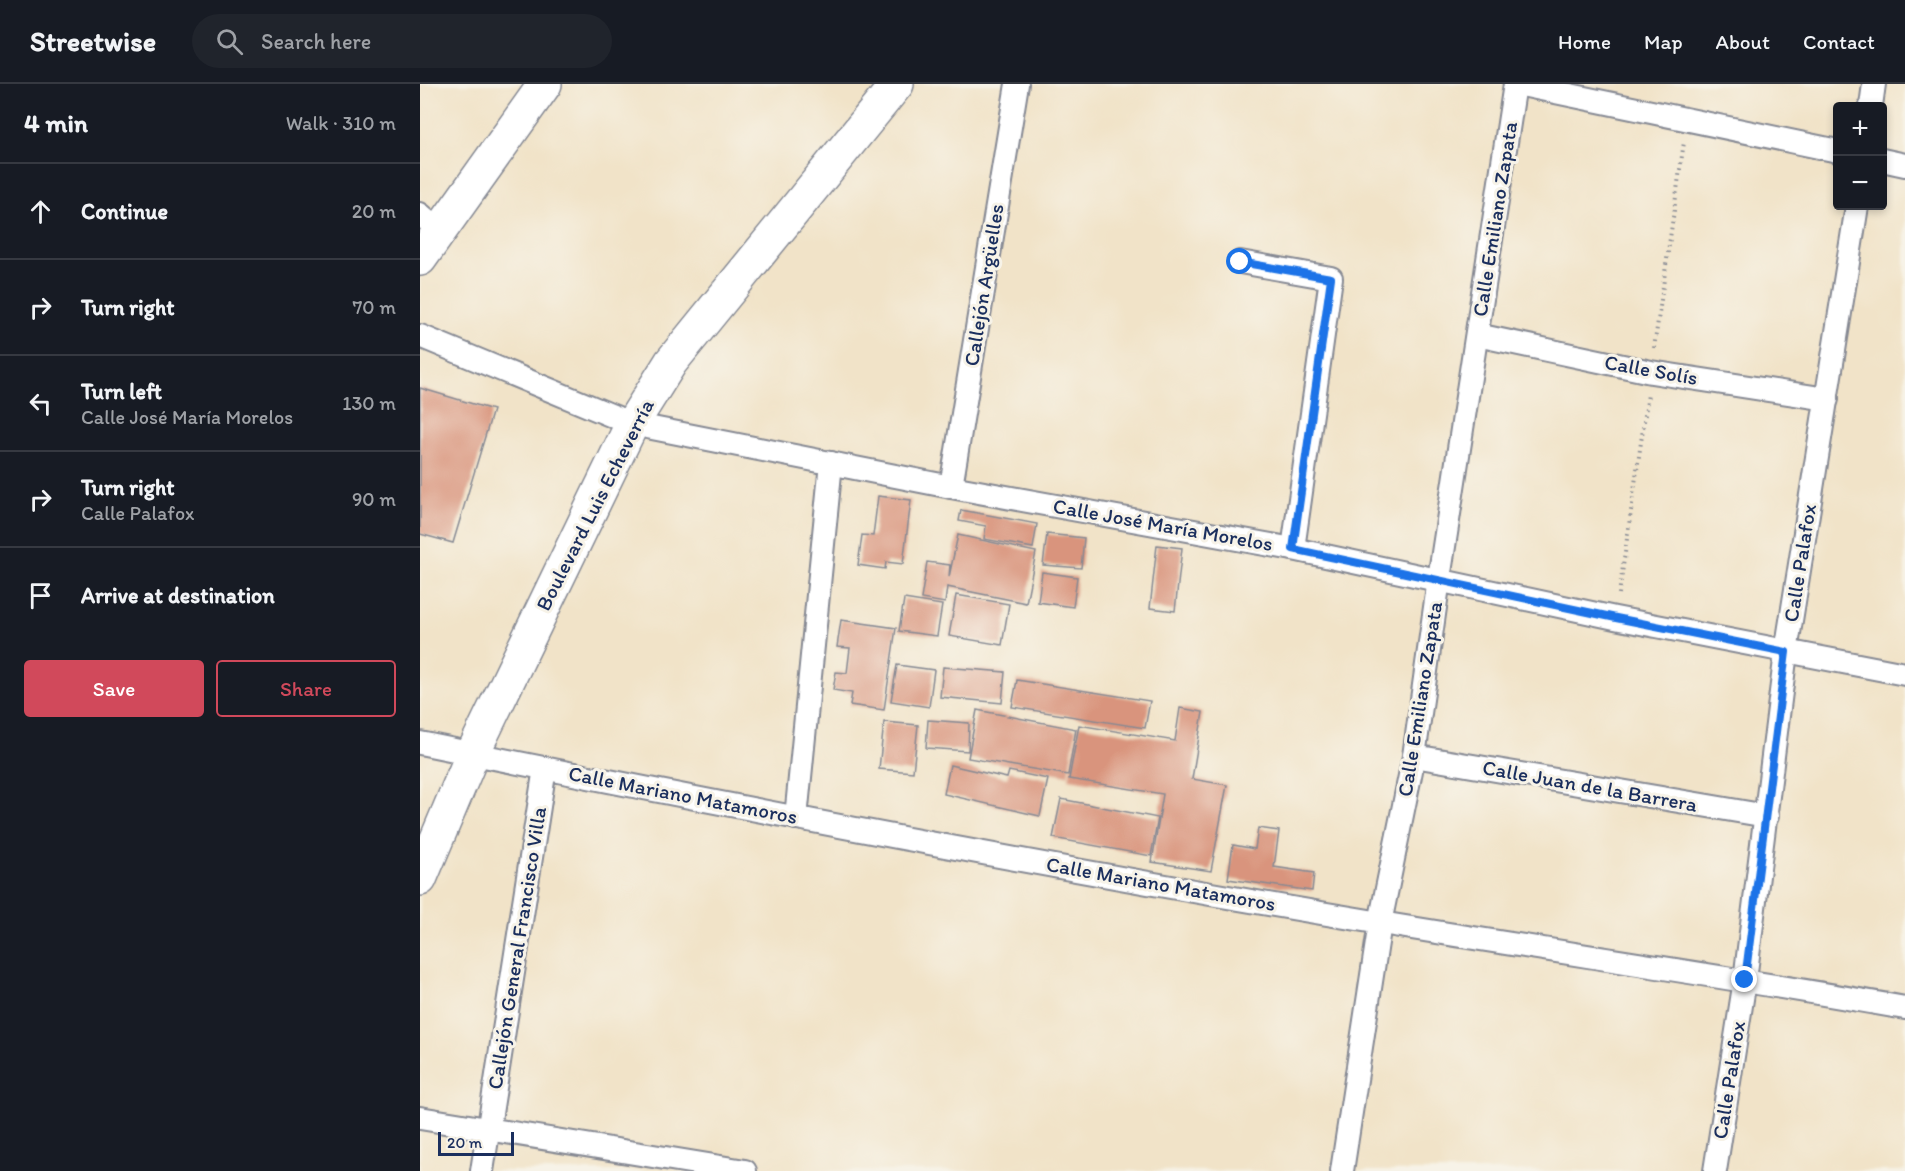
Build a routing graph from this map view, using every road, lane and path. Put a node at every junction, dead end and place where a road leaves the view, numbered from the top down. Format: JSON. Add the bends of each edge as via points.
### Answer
{"nodes":[{"id":1,"x":546,"y":84,"type":"edge"},
{"id":2,"x":897,"y":84,"type":"edge"},
{"id":3,"x":1017,"y":84,"type":"edge"},
{"id":4,"x":1516,"y":84,"type":"edge"},
{"id":5,"x":1874,"y":84,"type":"edge"},
{"id":6,"x":1872,"y":102,"type":"edge"},
{"id":7,"x":1833,"y":150,"type":"edge"},
{"id":8,"x":1887,"y":161,"type":"edge"},
{"id":9,"x":1905,"y":165,"type":"edge"},
{"id":10,"x":1856,"y":210,"type":"edge"},
{"id":11,"x":430,"y":223,"type":"edge"},
{"id":12,"x":420,"y":259,"type":"edge"},
{"id":13,"x":1240,"y":262,"type":"dead end"},
{"id":14,"x":1477,"y":335,"type":"junction"},
{"id":15,"x":420,"y":336,"type":"edge"},
{"id":16,"x":1827,"y":399,"type":"junction"},
{"id":17,"x":632,"y":424,"type":"junction"},
{"id":18,"x":831,"y":463,"type":"junction"},
{"id":19,"x":951,"y":487,"type":"junction"},
{"id":20,"x":1293,"y":549,"type":"junction"},
{"id":21,"x":1439,"y":579,"type":"junction"},
{"id":22,"x":1786,"y":652,"type":"junction"},
{"id":23,"x":1905,"y":674,"type":"edge"},
{"id":24,"x":420,"y":742,"type":"edge"},
{"id":25,"x":473,"y":753,"type":"junction"},
{"id":26,"x":1414,"y":756,"type":"junction"},
{"id":27,"x":545,"y":768,"type":"junction"},
{"id":28,"x":1767,"y":816,"type":"junction"},
{"id":29,"x":796,"y":818,"type":"junction"},
{"id":30,"x":423,"y":861,"type":"edge"},
{"id":31,"x":1380,"y":923,"type":"junction"},
{"id":32,"x":1745,"y":980,"type":"junction"},
{"id":33,"x":1905,"y":1008,"type":"edge"},
{"id":34,"x":420,"y":1118,"type":"edge"},
{"id":35,"x":489,"y":1128,"type":"junction"},
{"id":36,"x":482,"y":1171,"type":"edge"},
{"id":37,"x":745,"y":1171,"type":"edge"},
{"id":38,"x":1342,"y":1171,"type":"edge"},
{"id":39,"x":1715,"y":1171,"type":"edge"}],
"edges":[{"from":1,"to":11,"type":"main road"},
{"from":2,"to":17,"type":"main road","name":"Boulevard Luis Echeverría","via":[[671,362]]},
{"from":3,"to":19,"type":"street","name":"Callejón Argüelles"},
{"from":4,"to":7,"type":"street"},
{"from":4,"to":14,"type":"street","name":"Calle Emiliano Zapata"},
{"from":5,"to":6,"type":"street"},
{"from":8,"to":9,"type":"street"},
{"from":10,"to":16,"type":"street","name":"Calle Palafox"},
{"from":11,"to":12,"type":"main road"},
{"from":13,"to":20,"type":"street","via":[[1331,278]]},
{"from":14,"to":16,"type":"street","name":"Calle Solís","via":[[1651,372]]},
{"from":14,"to":21,"type":"street","name":"Calle Emiliano Zapata"},
{"from":15,"to":17,"type":"street","name":"Calle José María Morelos"},
{"from":16,"to":22,"type":"street","name":"Calle Palafox"},
{"from":17,"to":18,"type":"street","name":"Calle José María Morelos"},
{"from":17,"to":25,"type":"main road","name":"Boulevard Luis Echeverría"},
{"from":18,"to":19,"type":"street","name":"Calle José María Morelos"},
{"from":18,"to":29,"type":"street"},
{"from":19,"to":20,"type":"street","name":"Calle José María Morelos"},
{"from":20,"to":21,"type":"street","name":"Calle José María Morelos"},
{"from":21,"to":22,"type":"street","name":"Calle José María Morelos"},
{"from":21,"to":26,"type":"street","name":"Calle Emiliano Zapata"},
{"from":22,"to":23,"type":"street","name":"Calle José María Morelos"},
{"from":22,"to":28,"type":"street","name":"Calle Palafox"},
{"from":24,"to":25,"type":"street","name":"Calle Mariano Matamoros"},
{"from":25,"to":27,"type":"street","name":"Calle Mariano Matamoros"},
{"from":25,"to":30,"type":"main road","name":"Boulevard Luis Echeverría"},
{"from":26,"to":28,"type":"street","name":"Calle Juan de la Barrera"},
{"from":26,"to":31,"type":"street","name":"Calle Emiliano Zapata"},
{"from":27,"to":29,"type":"street","name":"Calle Mariano Matamoros"},
{"from":27,"to":35,"type":"street","name":"Callejón General Francisco Villa"},
{"from":28,"to":32,"type":"street","name":"Calle Palafox"},
{"from":29,"to":31,"type":"street","name":"Calle Mariano Matamoros"},
{"from":31,"to":32,"type":"street","name":"Calle Mariano Matamoros"},
{"from":31,"to":38,"type":"street","name":"Calle Emiliano Zapata"},
{"from":32,"to":33,"type":"street","name":"Calle Mariano Matamoros"},
{"from":32,"to":39,"type":"street","name":"Calle Palafox"},
{"from":34,"to":35,"type":"street"},
{"from":35,"to":36,"type":"street"},
{"from":35,"to":37,"type":"street"}]}
